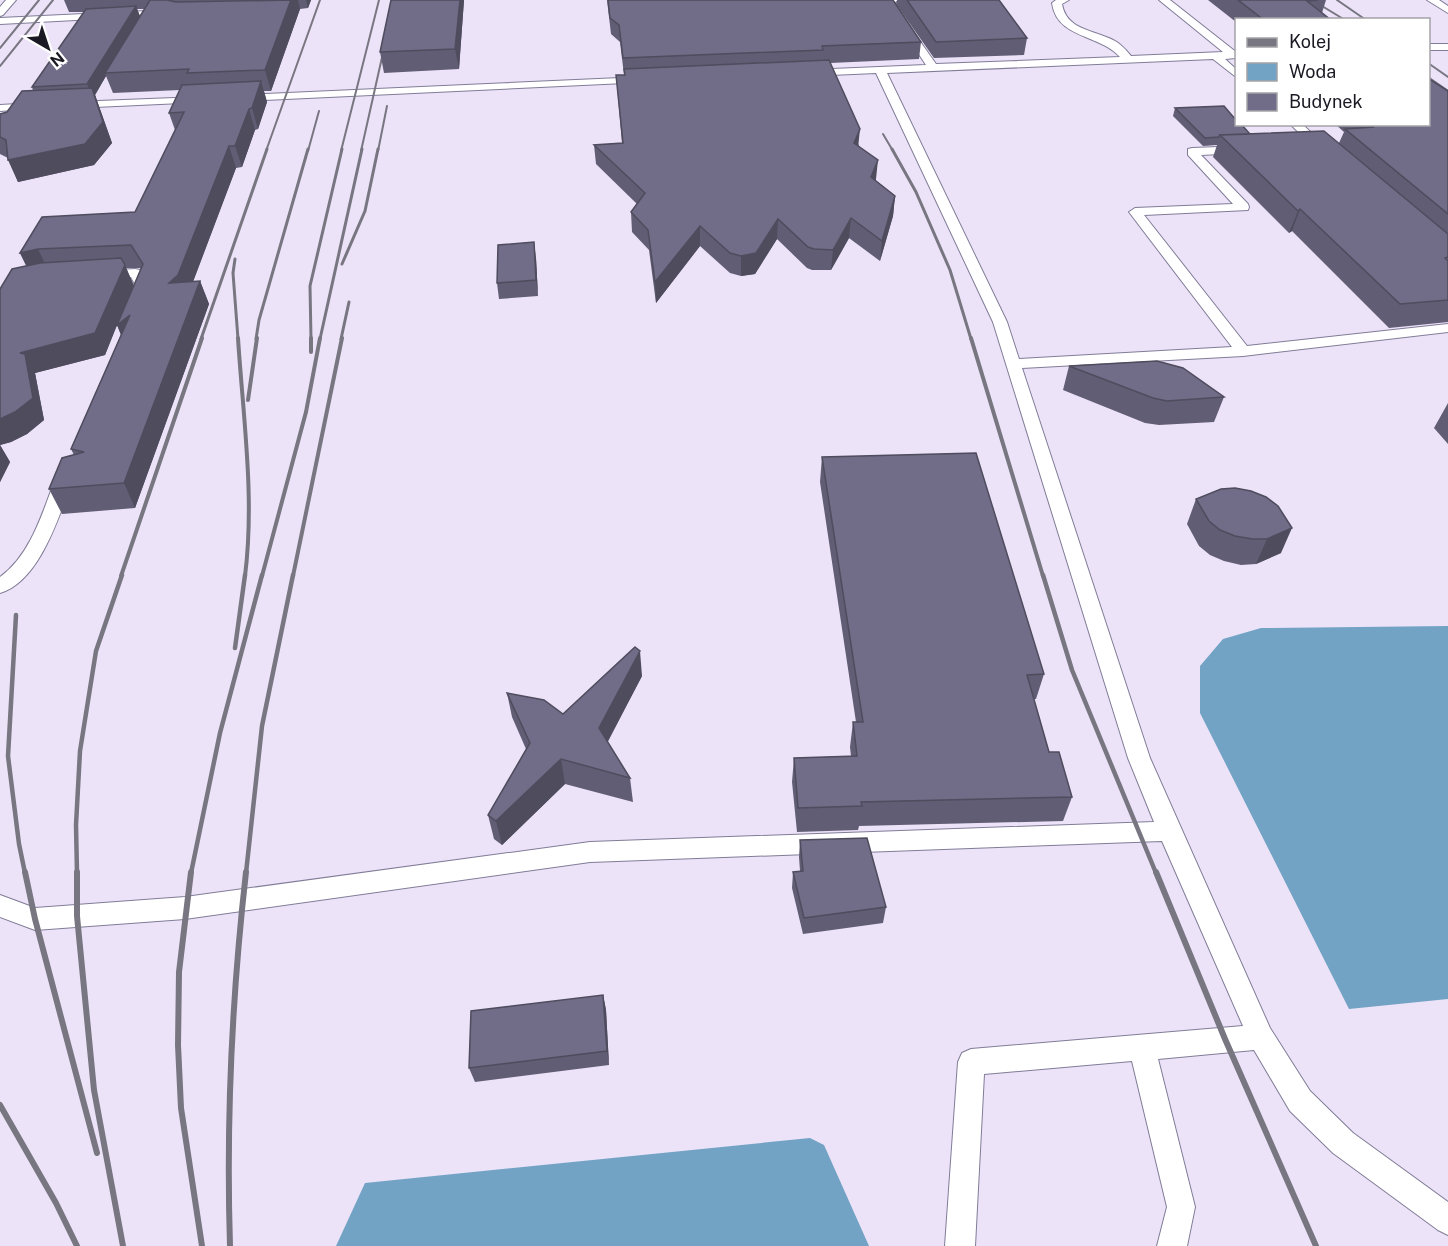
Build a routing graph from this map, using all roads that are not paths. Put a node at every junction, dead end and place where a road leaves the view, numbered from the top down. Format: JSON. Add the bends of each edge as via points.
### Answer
{"nodes":[{"id":1,"x":11,"y":0,"type":"edge"},
{"id":2,"x":134,"y":0,"type":"edge"},
{"id":3,"x":894,"y":0,"type":"edge"},
{"id":4,"x":1064,"y":0,"type":"edge"},
{"id":5,"x":1164,"y":0,"type":"edge"},
{"id":6,"x":1432,"y":0,"type":"edge"},
{"id":7,"x":1448,"y":10,"type":"edge"},
{"id":8,"x":0,"y":13,"type":"edge"},
{"id":9,"x":152,"y":14,"type":"junction"},
{"id":10,"x":124,"y":15,"type":"junction"},
{"id":11,"x":176,"y":15,"type":"edge"},
{"id":12,"x":0,"y":21,"type":"edge"},
{"id":13,"x":146,"y":24,"type":"edge"},
{"id":14,"x":1430,"y":47,"type":"edge"},
{"id":15,"x":1448,"y":47,"type":"edge"},
{"id":16,"x":1234,"y":55,"type":"edge"},
{"id":17,"x":1216,"y":56,"type":"junction"},
{"id":18,"x":1129,"y":60,"type":"junction"},
{"id":19,"x":933,"y":68,"type":"junction"},
{"id":20,"x":880,"y":70,"type":"junction"},
{"id":21,"x":798,"y":73,"type":"edge"},
{"id":22,"x":1235,"y":73,"type":"edge"},
{"id":23,"x":657,"y":80,"type":"edge"},
{"id":24,"x":66,"y":105,"type":"edge"},
{"id":25,"x":44,"y":106,"type":"edge"},
{"id":26,"x":0,"y":108,"type":"edge"},
{"id":27,"x":1297,"y":126,"type":"edge"},
{"id":28,"x":1318,"y":145,"type":"junction"},
{"id":29,"x":1295,"y":146,"type":"edge"},
{"id":30,"x":1250,"y":149,"type":"edge"},
{"id":31,"x":1336,"y":159,"type":"edge"},
{"id":32,"x":81,"y":276,"type":"edge"},
{"id":33,"x":129,"y":319,"type":"edge"},
{"id":34,"x":1448,"y":328,"type":"edge"},
{"id":35,"x":1243,"y":351,"type":"junction"},
{"id":36,"x":1014,"y":364,"type":"junction"},
{"id":37,"x":70,"y":464,"type":"edge"},
{"id":38,"x":0,"y":586,"type":"edge"},
{"id":39,"x":1169,"y":831,"type":"junction"},
{"id":40,"x":0,"y":906,"type":"edge"},
{"id":41,"x":1261,"y":1037,"type":"junction"},
{"id":42,"x":1142,"y":1047,"type":"junction"},
{"id":43,"x":1448,"y":1220,"type":"edge"},
{"id":44,"x":960,"y":1246,"type":"edge"},
{"id":45,"x":1172,"y":1246,"type":"edge"}],
"edges":[{"from":1,"to":8,"type":"lane"},
{"from":2,"to":10,"type":"lane"},
{"from":3,"to":19,"type":"lane","via":[[887,1]]},
{"from":4,"to":18,"type":"lane","via":[[1057,3],[1057,12],[1067,26],[1113,44]]},
{"from":5,"to":16,"type":"lane"},
{"from":6,"to":7,"type":"lane"},
{"from":9,"to":10,"type":"lane"},
{"from":9,"to":11,"type":"lane"},
{"from":9,"to":13,"type":"lane"},
{"from":10,"to":12,"type":"lane"},
{"from":14,"to":15,"type":"lane"},
{"from":16,"to":17,"type":"lane"},
{"from":17,"to":18,"type":"lane"},
{"from":17,"to":22,"type":"lane"},
{"from":18,"to":19,"type":"lane"},
{"from":19,"to":20,"type":"lane"},
{"from":20,"to":21,"type":"lane"},
{"from":20,"to":36,"type":"lane","via":[[1000,322]]},
{"from":23,"to":24,"type":"lane","via":[[222,99],[101,99]]},
{"from":25,"to":26,"type":"lane"},
{"from":27,"to":28,"type":"lane"},
{"from":28,"to":29,"type":"lane"},
{"from":28,"to":31,"type":"lane"},
{"from":30,"to":35,"type":"lane","via":[[1192,152],[1243,207],[1135,212]]},
{"from":32,"to":33,"type":"lane","via":[[135,273],[143,286]]},
{"from":34,"to":35,"type":"lane"},
{"from":35,"to":36,"type":"lane"},
{"from":36,"to":39,"type":"lane","via":[[1139,758]]},
{"from":37,"to":38,"type":"lane","via":[[39,542],[16,575]]},
{"from":39,"to":40,"type":"lane","via":[[590,852],[185,908],[35,919]]},
{"from":39,"to":41,"type":"lane"},
{"from":41,"to":42,"type":"lane"},
{"from":41,"to":43,"type":"lane","via":[[1300,1101],[1343,1143]]},
{"from":42,"to":44,"type":"lane","via":[[971,1062]]},
{"from":42,"to":45,"type":"lane","via":[[1181,1207]]}]}
